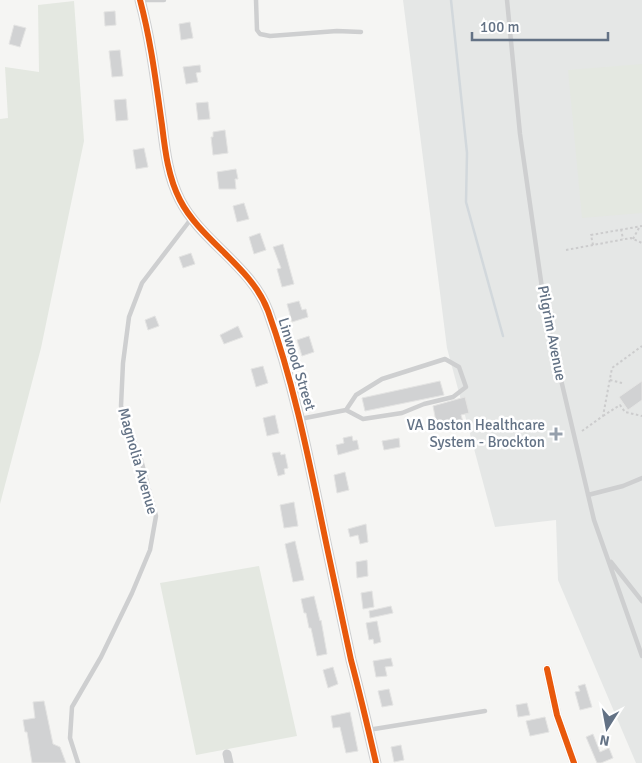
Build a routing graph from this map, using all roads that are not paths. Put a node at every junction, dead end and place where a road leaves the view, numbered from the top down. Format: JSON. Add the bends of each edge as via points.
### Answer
{"nodes":[{"id":1,"x":140,"y":0,"type":"edge"},
{"id":2,"x":164,"y":0,"type":"edge"},
{"id":3,"x":256,"y":0,"type":"edge"},
{"id":4,"x":507,"y":0,"type":"edge"},
{"id":5,"x":362,"y":32,"type":"dead end"},
{"id":6,"x":192,"y":218,"type":"junction"},
{"id":7,"x":346,"y":410,"type":"junction"},
{"id":8,"x":300,"y":420,"type":"junction"},
{"id":9,"x":642,"y":478,"type":"edge"},
{"id":10,"x":588,"y":495,"type":"junction"},
{"id":11,"x":609,"y":558,"type":"junction"},
{"id":12,"x":642,"y":601,"type":"edge"},
{"id":13,"x":642,"y":656,"type":"edge"},
{"id":14,"x":547,"y":669,"type":"dead end"},
{"id":15,"x":485,"y":711,"type":"dead end"},
{"id":16,"x":368,"y":730,"type":"junction"},
{"id":17,"x":78,"y":763,"type":"edge"},
{"id":18,"x":376,"y":763,"type":"edge"},
{"id":19,"x":574,"y":763,"type":"edge"}],
"edges":[{"from":1,"to":2,"type":"lane"},
{"from":1,"to":6,"type":"street","name":"Linwood Street","via":[[172,181]]},
{"from":3,"to":5,"type":"lane","via":[[257,30],[260,34]]},
{"from":4,"to":10,"type":"lane","name":"Pilgrim Avenue","via":[[521,148],[545,308]]},
{"from":6,"to":8,"type":"street","name":"Linwood Street","via":[[262,298]]},
{"from":6,"to":17,"type":"lane","name":"Magnolia Avenue","via":[[142,283],[129,318],[122,363],[121,406],[140,456],[156,516],[150,550],[132,593],[72,707],[70,738]]},
{"from":7,"to":7,"type":"lane","via":[[356,395],[382,379],[446,359],[459,367],[466,387],[453,397],[402,413],[363,419]]},
{"from":7,"to":8,"type":"lane"},
{"from":8,"to":16,"type":"street","name":"Linwood Street"},
{"from":9,"to":10,"type":"lane"},
{"from":10,"to":11,"type":"lane","name":"Pilgrim Avenue"},
{"from":11,"to":12,"type":"lane"},
{"from":11,"to":13,"type":"lane","name":"Pilgrim Avenue"},
{"from":14,"to":19,"type":"street","via":[[557,715]]},
{"from":15,"to":16,"type":"lane"},
{"from":16,"to":18,"type":"street","name":"Linwood Street"}]}
